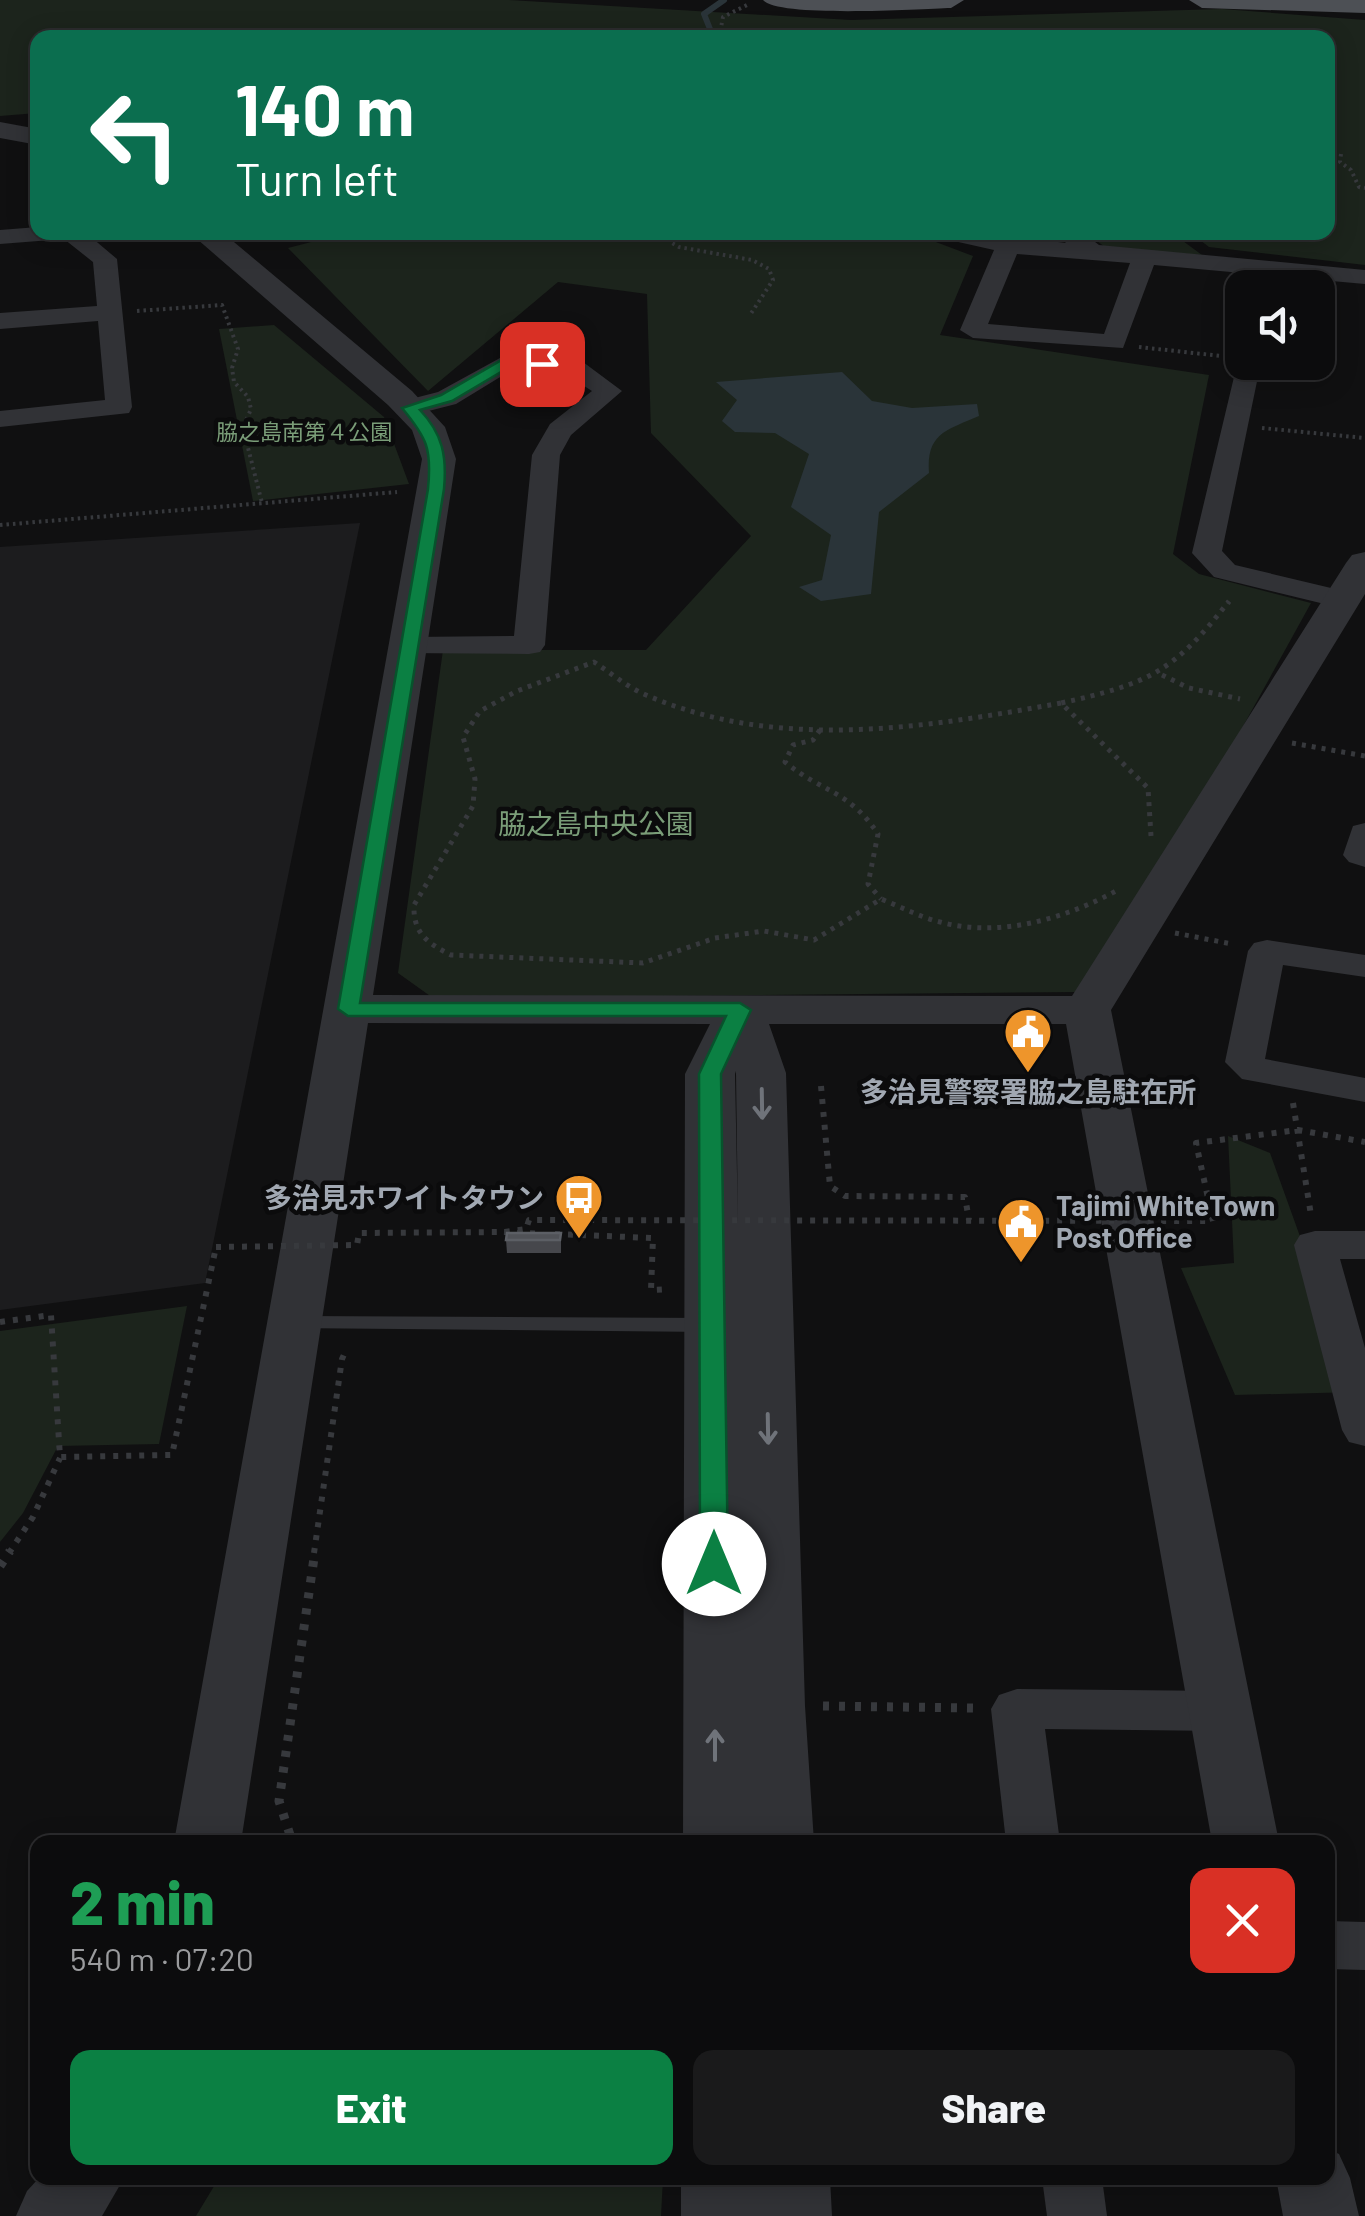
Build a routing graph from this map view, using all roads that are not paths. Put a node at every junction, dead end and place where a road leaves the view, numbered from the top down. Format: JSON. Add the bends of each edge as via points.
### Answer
{"nodes":[{"id":1,"x":776,"y":0,"type":"edge"},
{"id":2,"x":950,"y":0,"type":"edge"},
{"id":3,"x":1202,"y":0,"type":"edge"},
{"id":4,"x":1365,"y":5,"type":"edge"},
{"id":5,"x":30,"y":234,"type":"edge"},
{"id":6,"x":0,"y":236,"type":"edge"},
{"id":7,"x":79,"y":240,"type":"edge"},
{"id":8,"x":212,"y":240,"type":"edge"},
{"id":9,"x":981,"y":240,"type":"edge"},
{"id":10,"x":1076,"y":240,"type":"edge"},
{"id":11,"x":1008,"y":246,"type":"junction"},
{"id":12,"x":1092,"y":252,"type":"junction"},
{"id":13,"x":1144,"y":258,"type":"junction"},
{"id":14,"x":1225,"y":272,"type":"edge"},
{"id":15,"x":1335,"y":277,"type":"edge"},
{"id":16,"x":1365,"y":277,"type":"edge"},
{"id":17,"x":110,"y":313,"type":"junction"},
{"id":18,"x":0,"y":321,"type":"edge"},
{"id":19,"x":1235,"y":380,"type":"edge"},
{"id":20,"x":410,"y":408,"type":"junction"},
{"id":21,"x":0,"y":419,"type":"edge"},
{"id":22,"x":1365,"y":563,"type":"edge"},
{"id":23,"x":1342,"y":599,"type":"junction"},
{"id":24,"x":410,"y":646,"type":"junction"},
{"id":25,"x":1365,"y":833,"type":"edge"},
{"id":26,"x":1365,"y":856,"type":"edge"},
{"id":27,"x":1365,"y":966,"type":"edge"},
{"id":28,"x":348,"y":1009,"type":"junction"},
{"id":29,"x":740,"y":1010,"type":"junction"},
{"id":30,"x":1087,"y":1010,"type":"junction"},
{"id":31,"x":1365,"y":1090,"type":"edge"},
{"id":32,"x":1365,"y":1245,"type":"edge"},
{"id":33,"x":296,"y":1323,"type":"junction"},
{"id":34,"x":712,"y":1325,"type":"junction"},
{"id":35,"x":1365,"y":1430,"type":"edge"},
{"id":36,"x":1222,"y":1712,"type":"junction"},
{"id":37,"x":208,"y":1835,"type":"edge"},
{"id":38,"x":716,"y":1835,"type":"edge"},
{"id":39,"x":780,"y":1835,"type":"edge"},
{"id":40,"x":1031,"y":1835,"type":"edge"},
{"id":41,"x":1245,"y":1835,"type":"edge"},
{"id":42,"x":1335,"y":1945,"type":"edge"},
{"id":43,"x":1365,"y":1946,"type":"edge"},
{"id":44,"x":81,"y":2185,"type":"edge"},
{"id":45,"x":718,"y":2185,"type":"edge"},
{"id":46,"x":792,"y":2185,"type":"edge"},
{"id":47,"x":1073,"y":2185,"type":"edge"},
{"id":48,"x":1314,"y":2185,"type":"edge"},
{"id":49,"x":54,"y":2216,"type":"edge"},
{"id":50,"x":719,"y":2216,"type":"edge"},
{"id":51,"x":794,"y":2216,"type":"edge"},
{"id":52,"x":1077,"y":2216,"type":"edge"},
{"id":53,"x":1321,"y":2216,"type":"edge"}],
"edges":[{"from":1,"to":2,"type":"main road"},
{"from":3,"to":4,"type":"main road"},
{"from":5,"to":6,"type":"street"},
{"from":7,"to":17,"type":"street","via":[[106,260]]},
{"from":8,"to":20,"type":"street"},
{"from":9,"to":11,"type":"street"},
{"from":10,"to":12,"type":"street"},
{"from":11,"to":12,"type":"street"},
{"from":11,"to":13,"type":"street","via":[[973,330],[1114,343]]},
{"from":12,"to":13,"type":"street"},
{"from":13,"to":14,"type":"street"},
{"from":15,"to":16,"type":"street"},
{"from":17,"to":18,"type":"street"},
{"from":17,"to":21,"type":"street","via":[[119,408]]},
{"from":19,"to":23,"type":"street","via":[[1207,553],[1225,572]]},
{"from":20,"to":24,"type":"street","via":[[428,427],[439,458]]},
{"from":20,"to":24,"type":"street","via":[[446,398],[510,360],[574,368],[609,391],[560,430],[546,455],[529,645]]},
{"from":22,"to":23,"type":"street"},
{"from":23,"to":30,"type":"street"},
{"from":24,"to":28,"type":"street"},
{"from":25,"to":26,"type":"street"},
{"from":27,"to":31,"type":"street","via":[[1268,951],[1245,1062],[1256,1071]]},
{"from":28,"to":29,"type":"street"},
{"from":28,"to":33,"type":"street"},
{"from":29,"to":30,"type":"street"},
{"from":29,"to":34,"type":"street","via":[[710,1074]]},
{"from":29,"to":39,"type":"street","one_way":true,"via":[[761,1073]]},
{"from":30,"to":36,"type":"street"},
{"from":32,"to":35,"type":"street","via":[[1315,1244]]},
{"from":33,"to":34,"type":"lane"},
{"from":33,"to":37,"type":"street"},
{"from":38,"to":34,"type":"street","one_way":true},
{"from":36,"to":40,"type":"street","via":[[1017,1709]]},
{"from":36,"to":41,"type":"street"},
{"from":42,"to":43,"type":"street"},
{"from":44,"to":49,"type":"street"},
{"from":45,"to":50,"type":"street"},
{"from":46,"to":51,"type":"street"},
{"from":47,"to":52,"type":"street"},
{"from":48,"to":53,"type":"street"}]}
